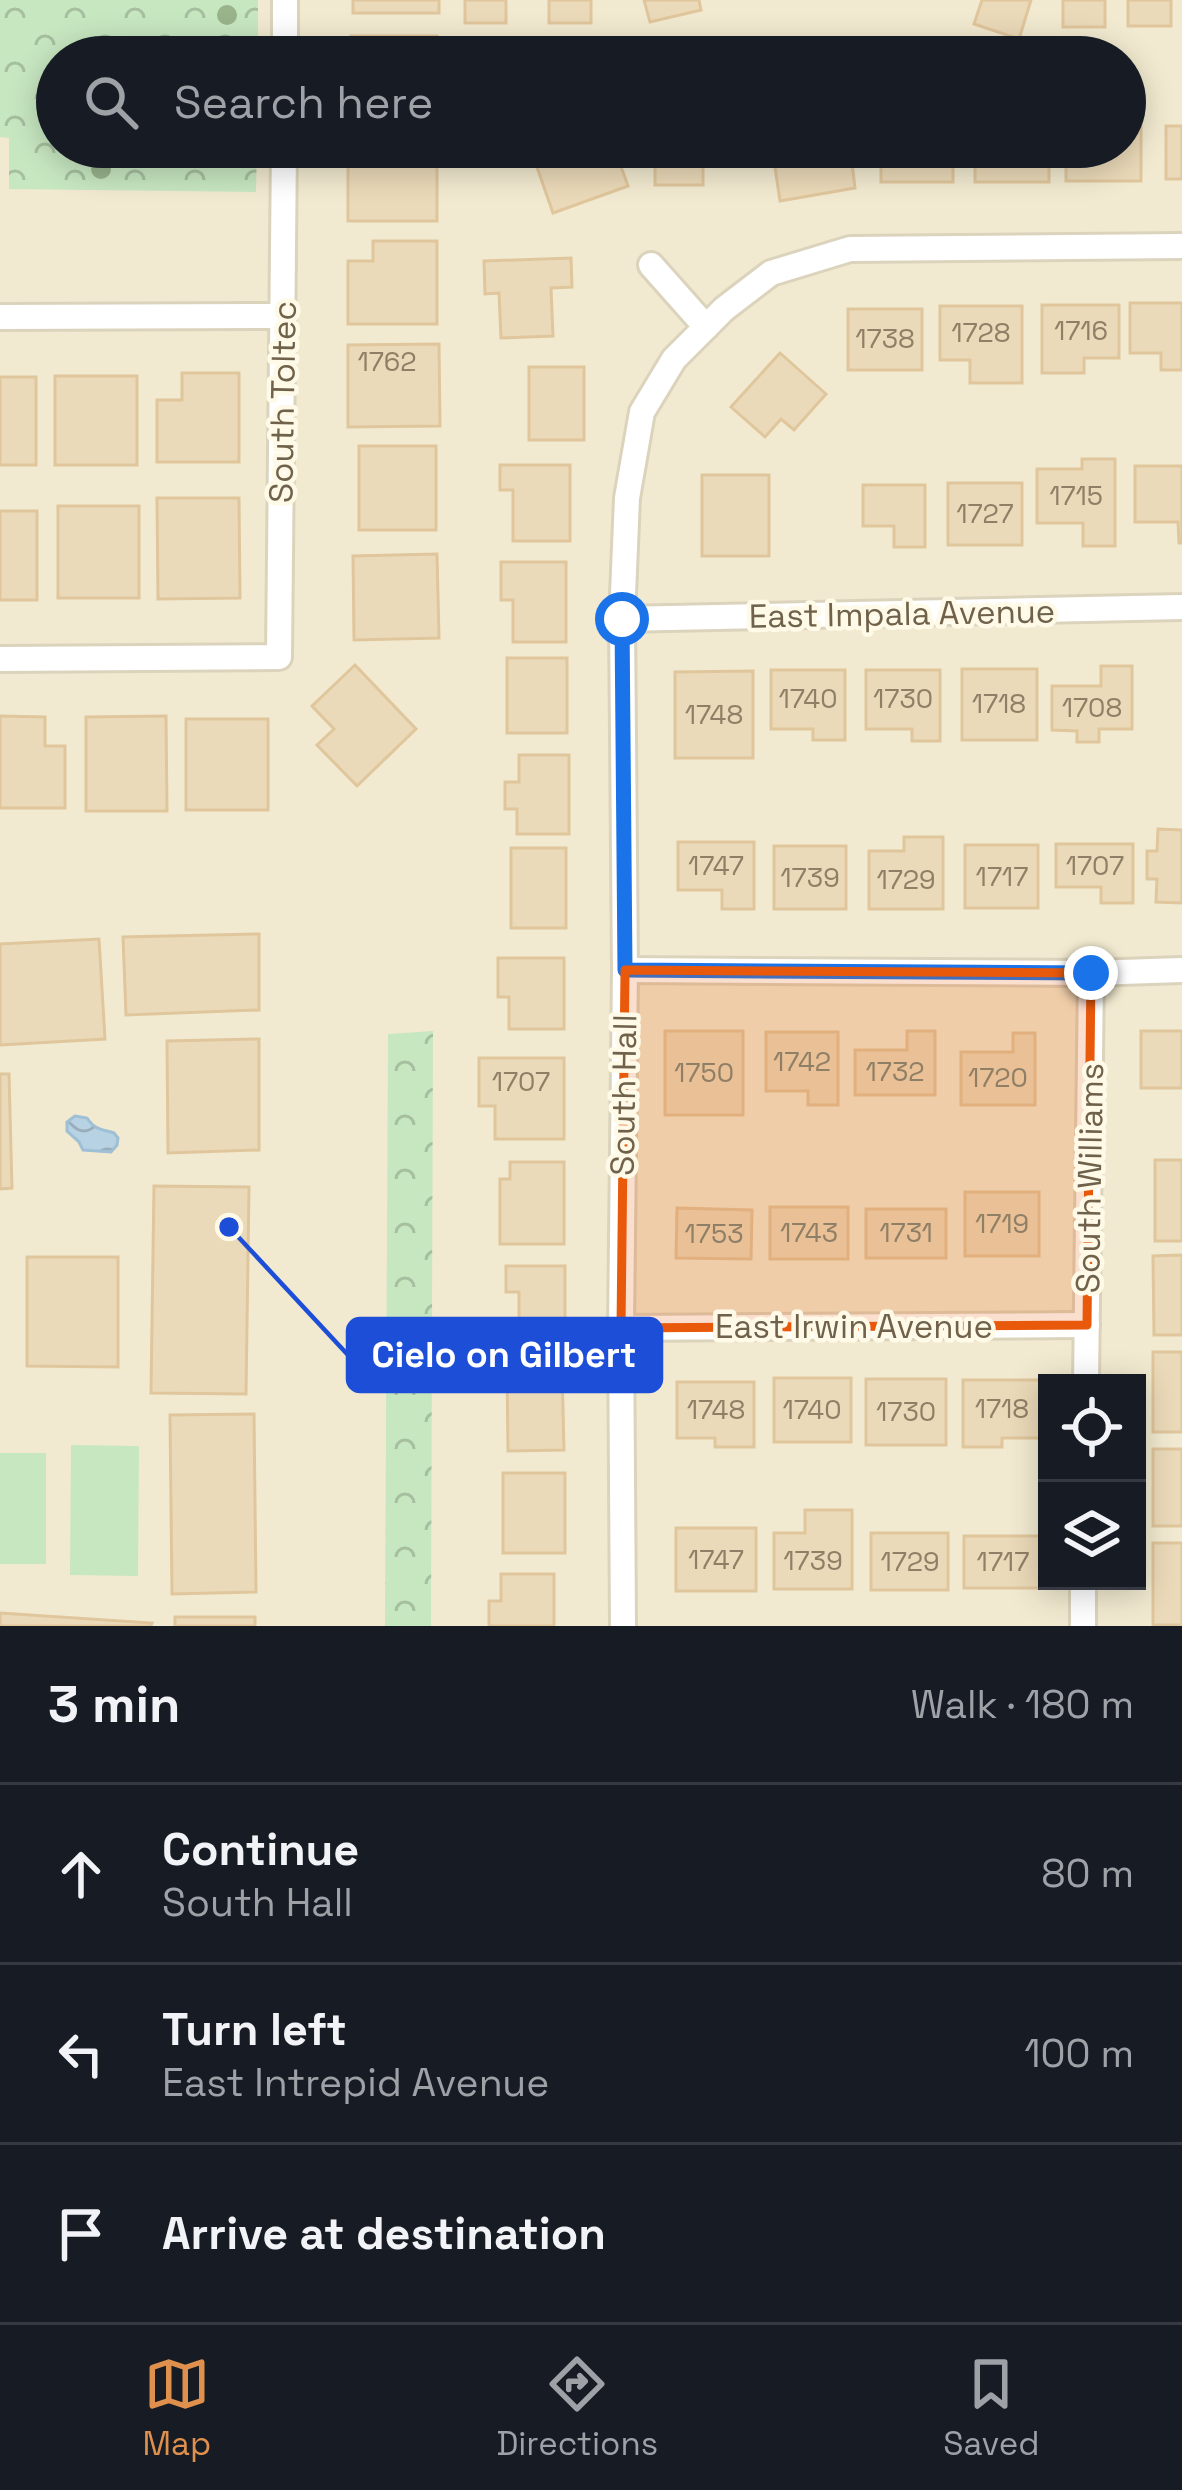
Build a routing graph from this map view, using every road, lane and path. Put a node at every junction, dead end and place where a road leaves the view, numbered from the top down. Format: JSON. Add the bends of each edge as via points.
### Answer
{"nodes":[{"id":1,"x":286,"y":0,"type":"edge"},
{"id":2,"x":285,"y":36,"type":"edge"},
{"id":3,"x":284,"y":168,"type":"edge"},
{"id":4,"x":1182,"y":246,"type":"edge"},
{"id":5,"x":651,"y":266,"type":"dead end"},
{"id":6,"x":283,"y":316,"type":"junction"},
{"id":7,"x":0,"y":317,"type":"edge"},
{"id":8,"x":706,"y":327,"type":"junction"},
{"id":9,"x":1182,"y":607,"type":"edge"},
{"id":10,"x":622,"y":619,"type":"junction"},
{"id":11,"x":0,"y":659,"type":"edge"},
{"id":12,"x":625,"y":970,"type":"junction"},
{"id":13,"x":1182,"y":970,"type":"edge"},
{"id":14,"x":1091,"y":973,"type":"junction"},
{"id":15,"x":1087,"y":1325,"type":"junction"},
{"id":16,"x":621,"y":1328,"type":"junction"},
{"id":17,"x":1086,"y":1374,"type":"edge"},
{"id":18,"x":1083,"y":1590,"type":"edge"},
{"id":19,"x":623,"y":1626,"type":"edge"},
{"id":20,"x":1083,"y":1626,"type":"edge"}],
"edges":[{"from":1,"to":2,"type":"street"},
{"from":3,"to":6,"type":"street","name":"South Toltec"},
{"from":4,"to":8,"type":"street","name":"South Hall","via":[[850,248],[771,273]]},
{"from":5,"to":8,"type":"street"},
{"from":6,"to":7,"type":"street"},
{"from":6,"to":11,"type":"street","name":"South Toltec","via":[[279,657]]},
{"from":8,"to":10,"type":"street","name":"South Hall","via":[[674,359],[642,412],[627,497]]},
{"from":9,"to":10,"type":"street","name":"East Impala Avenue"},
{"from":10,"to":12,"type":"street","name":"South Hall"},
{"from":12,"to":14,"type":"street"},
{"from":12,"to":16,"type":"street","name":"South Hall"},
{"from":13,"to":14,"type":"street"},
{"from":14,"to":15,"type":"street","name":"South Williams"},
{"from":15,"to":16,"type":"street","name":"East Irwin Avenue"},
{"from":15,"to":17,"type":"street","name":"South Williams"},
{"from":16,"to":19,"type":"street","name":"South Hall"},
{"from":18,"to":20,"type":"street"}]}
